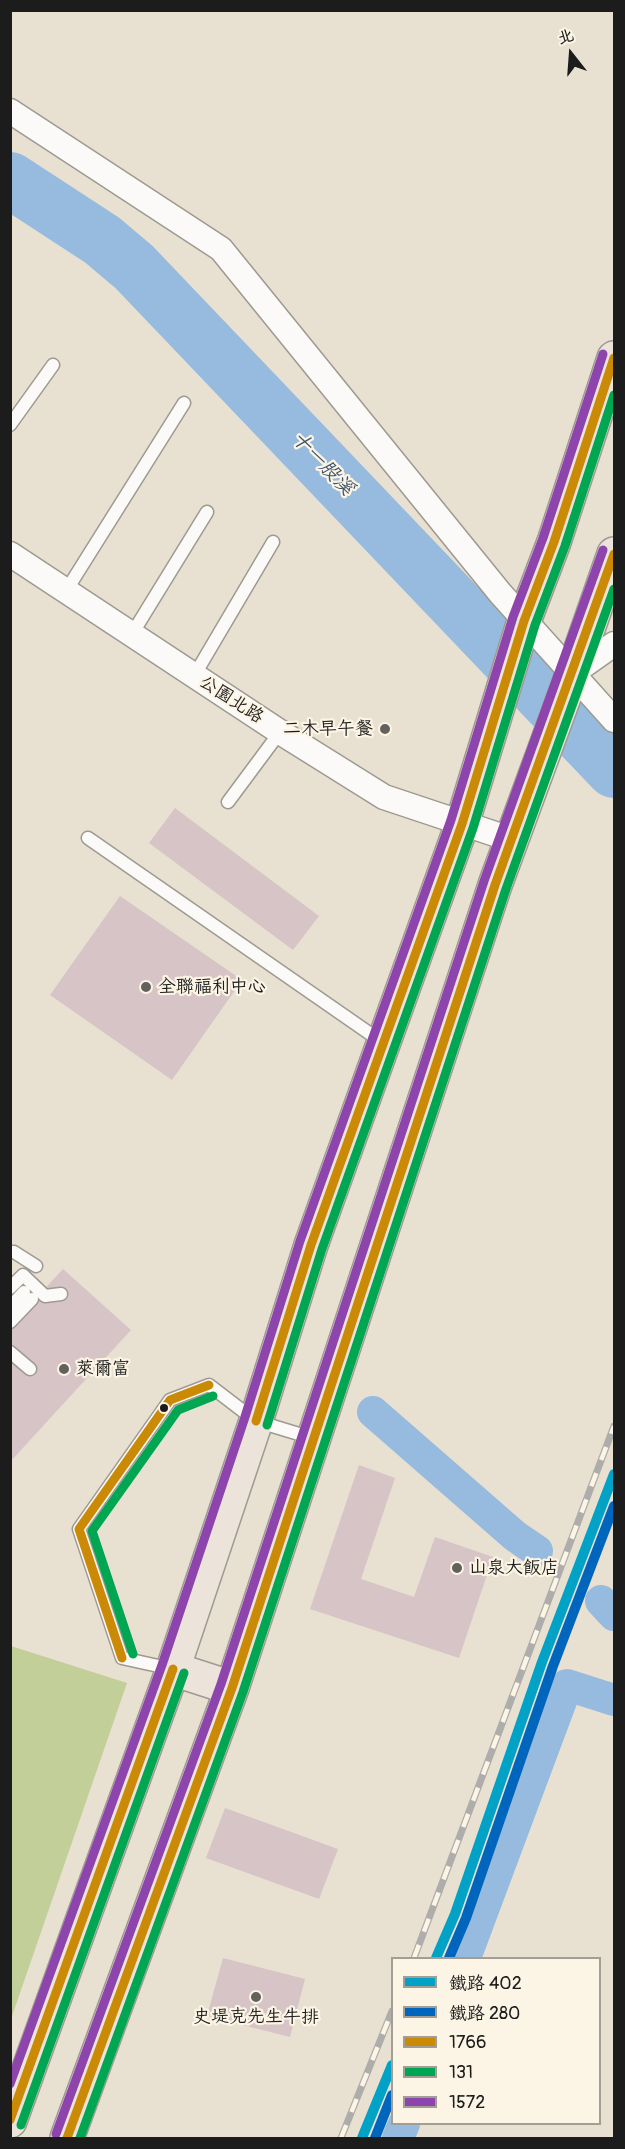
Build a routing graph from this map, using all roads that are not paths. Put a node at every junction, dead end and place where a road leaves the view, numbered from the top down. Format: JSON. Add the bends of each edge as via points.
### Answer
{"nodes":[{"id":1,"x":10,"y":111,"type":"edge"},
{"id":2,"x":615,"y":358,"type":"edge"},
{"id":3,"x":53,"y":365,"type":"dead end"},
{"id":4,"x":184,"y":403,"type":"dead end"},
{"id":5,"x":10,"y":426,"type":"edge"},
{"id":6,"x":207,"y":512,"type":"dead end"},
{"id":7,"x":273,"y":542,"type":"dead end"},
{"id":8,"x":10,"y":554,"type":"edge"},
{"id":9,"x":615,"y":554,"type":"edge"},
{"id":10,"x":66,"y":591,"type":"junction"},
{"id":11,"x":522,"y":629,"type":"junction"},
{"id":12,"x":132,"y":634,"type":"junction"},
{"id":13,"x":615,"y":644,"type":"edge"},
{"id":14,"x":194,"y":676,"type":"junction"},
{"id":15,"x":570,"y":681,"type":"junction"},
{"id":16,"x":615,"y":720,"type":"edge"},
{"id":17,"x":280,"y":732,"type":"junction"},
{"id":18,"x":228,"y":802,"type":"dead end"},
{"id":19,"x":462,"y":824,"type":"junction"},
{"id":20,"x":88,"y":838,"type":"dead end"},
{"id":21,"x":513,"y":840,"type":"junction"},
{"id":22,"x":382,"y":1042,"type":"junction"},
{"id":23,"x":10,"y":1252,"type":"edge"},
{"id":24,"x":36,"y":1266,"type":"dead end"},
{"id":25,"x":10,"y":1288,"type":"edge"},
{"id":26,"x":61,"y":1294,"type":"dead end"},
{"id":27,"x":10,"y":1307,"type":"edge"},
{"id":28,"x":10,"y":1322,"type":"edge"},
{"id":29,"x":10,"y":1352,"type":"edge"},
{"id":30,"x":30,"y":1369,"type":"dead end"},
{"id":31,"x":256,"y":1421,"type":"junction"},
{"id":32,"x":313,"y":1439,"type":"junction"},
{"id":33,"x":172,"y":1670,"type":"junction"},
{"id":34,"x":232,"y":1688,"type":"junction"},
{"id":35,"x":10,"y":2121,"type":"edge"},
{"id":36,"x":67,"y":2139,"type":"edge"}],
"edges":[{"from":1,"to":11,"type":"street","via":[[220,249]]},
{"from":2,"to":11,"type":"main road"},
{"from":3,"to":5,"type":"lane"},
{"from":4,"to":10,"type":"lane"},
{"from":6,"to":12,"type":"lane"},
{"from":7,"to":14,"type":"lane"},
{"from":8,"to":10,"type":"street","name":"公園北路"},
{"from":9,"to":15,"type":"main road"},
{"from":10,"to":12,"type":"street","name":"公園北路"},
{"from":11,"to":15,"type":"street"},
{"from":11,"to":19,"type":"main road"},
{"from":12,"to":14,"type":"street","name":"公園北路"},
{"from":13,"to":15,"type":"street"},
{"from":14,"to":17,"type":"street","name":"公園北路"},
{"from":15,"to":16,"type":"street"},
{"from":15,"to":21,"type":"main road"},
{"from":17,"to":18,"type":"lane"},
{"from":17,"to":19,"type":"street","name":"公園北路","via":[[384,796]]},
{"from":19,"to":21,"type":"street","name":"公園北路"},
{"from":19,"to":22,"type":"main road"},
{"from":20,"to":22,"type":"lane"},
{"from":21,"to":32,"type":"main road"},
{"from":22,"to":31,"type":"main road","via":[[311,1245]]},
{"from":23,"to":24,"type":"lane"},
{"from":25,"to":26,"type":"lane","via":[[23,1275],[45,1296]]},
{"from":27,"to":28,"type":"lane","via":[[28,1295]]},
{"from":29,"to":30,"type":"lane"},
{"from":31,"to":32,"type":"lane"},
{"from":31,"to":33,"type":"main road"},
{"from":31,"to":33,"type":"lane","via":[[209,1385],[170,1400],[78,1529],[122,1658]]},
{"from":32,"to":34,"type":"main road"},
{"from":33,"to":34,"type":"main road"},
{"from":33,"to":35,"type":"main road"},
{"from":34,"to":36,"type":"main road"}]}
